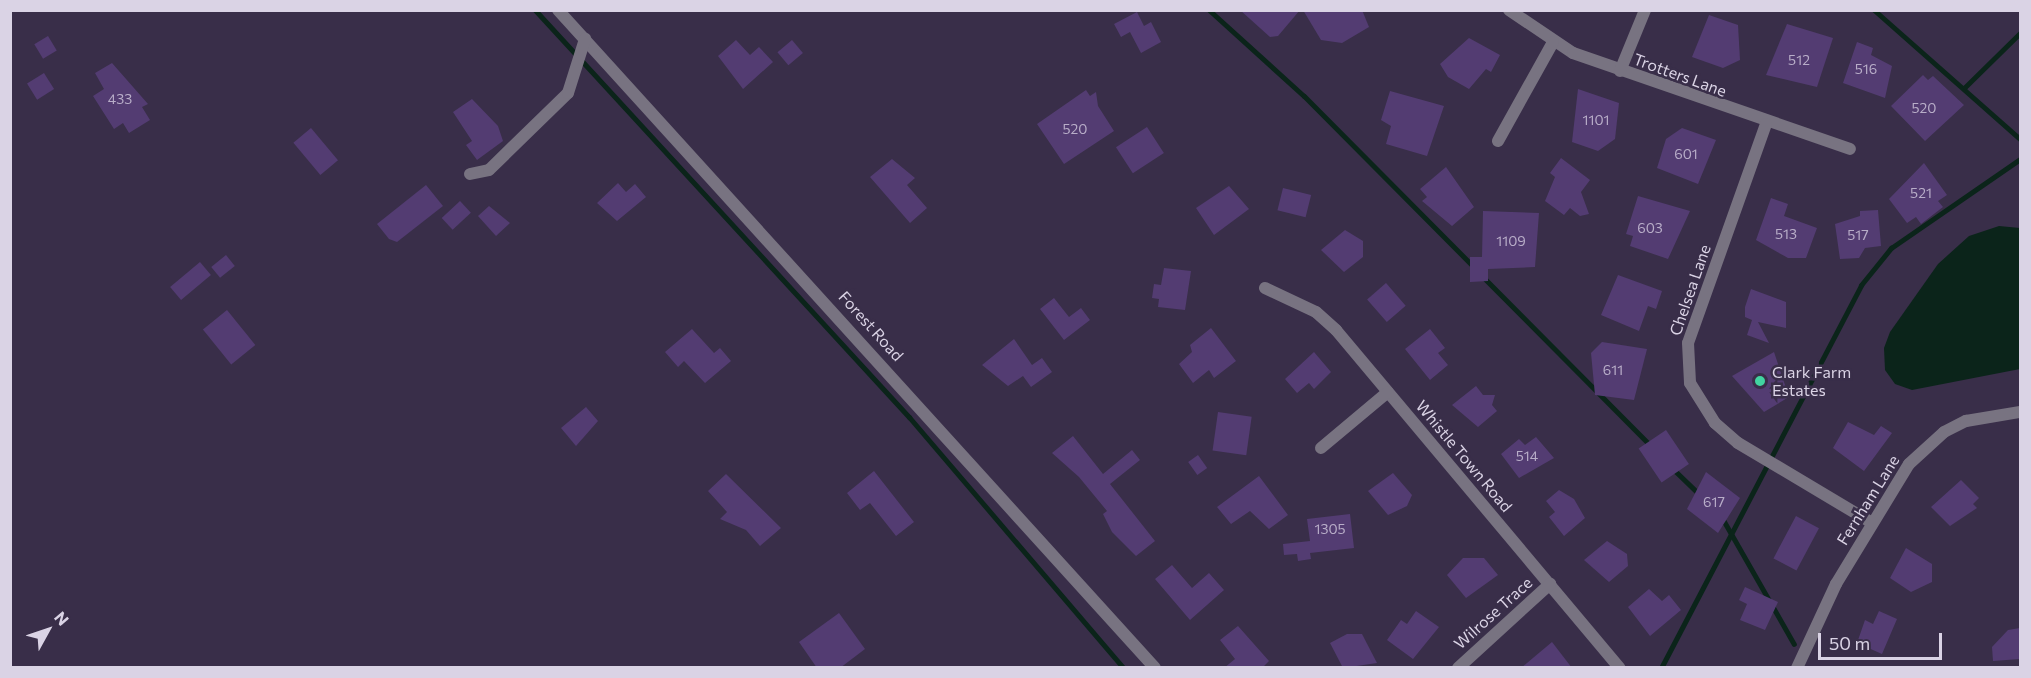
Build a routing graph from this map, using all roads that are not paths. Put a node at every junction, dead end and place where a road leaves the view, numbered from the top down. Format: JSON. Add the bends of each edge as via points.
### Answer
{"nodes":[{"id":1,"x":558,"y":10,"type":"edge"},
{"id":2,"x":1509,"y":10,"type":"edge"},
{"id":3,"x":1645,"y":10,"type":"edge"},
{"id":4,"x":585,"y":39,"type":"junction"},
{"id":5,"x":1553,"y":42,"type":"junction"},
{"id":6,"x":1620,"y":71,"type":"junction"},
{"id":7,"x":1766,"y":124,"type":"junction"},
{"id":8,"x":1498,"y":141,"type":"dead end"},
{"id":9,"x":1850,"y":149,"type":"dead end"},
{"id":10,"x":470,"y":174,"type":"dead end"},
{"id":11,"x":1265,"y":288,"type":"dead end"},
{"id":12,"x":1388,"y":392,"type":"junction"},
{"id":13,"x":2020,"y":412,"type":"edge"},
{"id":14,"x":1321,"y":448,"type":"dead end"},
{"id":15,"x":1872,"y":523,"type":"junction"},
{"id":16,"x":1550,"y":584,"type":"junction"},
{"id":17,"x":1155,"y":668,"type":"edge"},
{"id":18,"x":1458,"y":668,"type":"edge"},
{"id":19,"x":1620,"y":668,"type":"edge"},
{"id":20,"x":1797,"y":668,"type":"edge"}],
"edges":[{"from":1,"to":4,"type":"street","name":"Forest Road"},
{"from":2,"to":5,"type":"street","name":"Trotters Lane"},
{"from":3,"to":6,"type":"street"},
{"from":4,"to":10,"type":"street","via":[[568,93],[489,170]]},
{"from":4,"to":17,"type":"street","name":"Forest Road"},
{"from":5,"to":6,"type":"street","name":"Trotters Lane"},
{"from":5,"to":8,"type":"street"},
{"from":6,"to":7,"type":"street","name":"Trotters Lane"},
{"from":7,"to":9,"type":"street","name":"Trotters Lane"},
{"from":7,"to":15,"type":"street","name":"Chelsea Lane","via":[[1688,343],[1690,383],[1715,423],[1738,443]]},
{"from":11,"to":12,"type":"street","name":"Whistle Town Road","via":[[1316,312]]},
{"from":12,"to":14,"type":"street"},
{"from":12,"to":16,"type":"street","name":"Whistle Town Road"},
{"from":13,"to":15,"type":"street","name":"Fernham Lane","via":[[1966,421],[1925,446]]},
{"from":15,"to":20,"type":"street","name":"Fernham Lane"},
{"from":16,"to":18,"type":"street","name":"Wilrose Trace"},
{"from":16,"to":19,"type":"street","name":"Whistle Town Road"}]}
